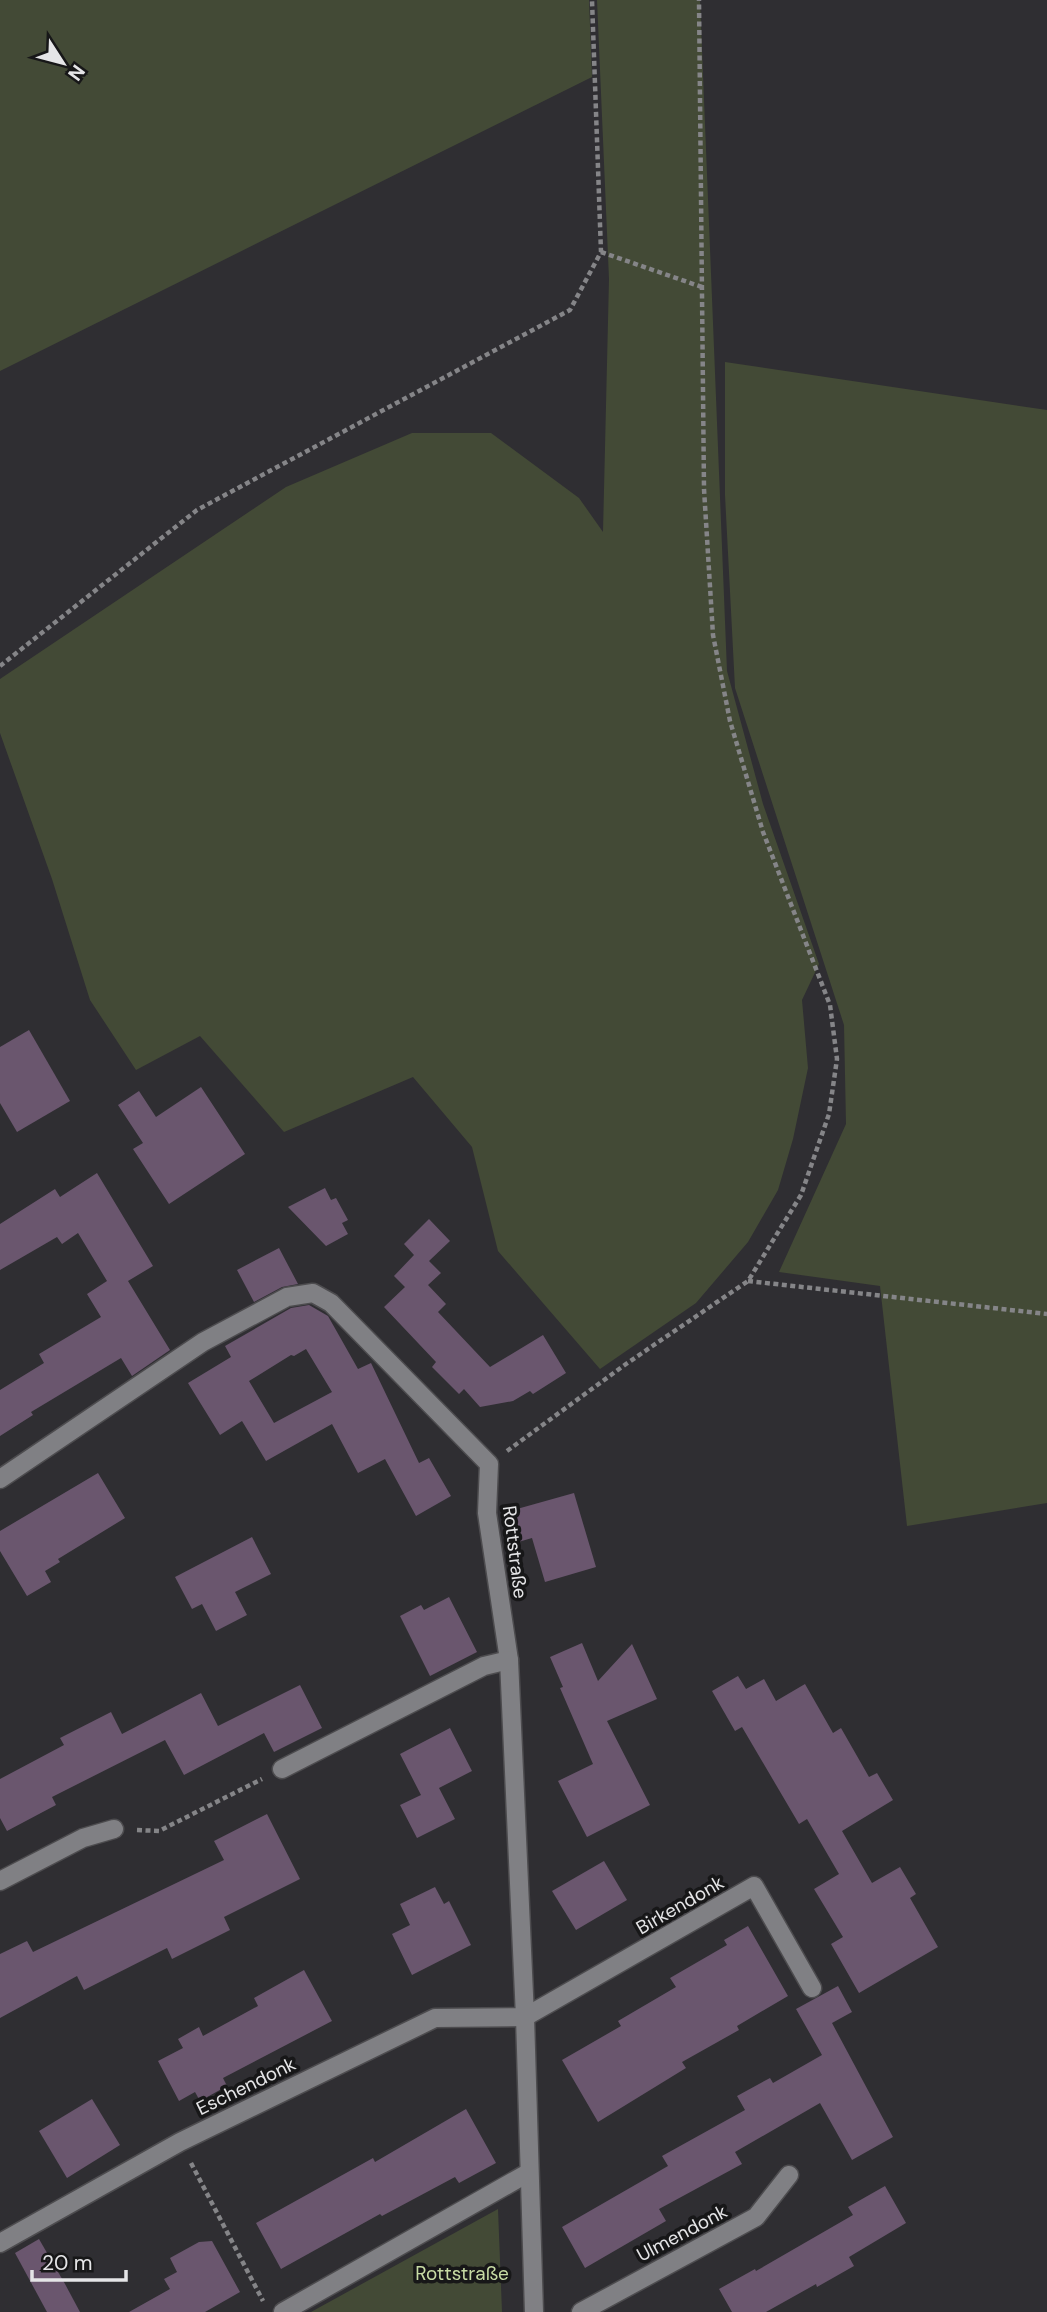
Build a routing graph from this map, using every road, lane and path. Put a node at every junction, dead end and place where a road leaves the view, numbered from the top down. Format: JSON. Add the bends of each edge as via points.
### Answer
{"nodes":[{"id":1,"x":592,"y":0,"type":"edge"},
{"id":2,"x":699,"y":0,"type":"edge"},
{"id":3,"x":601,"y":252,"type":"junction"},
{"id":4,"x":702,"y":287,"type":"junction"},
{"id":5,"x":0,"y":666,"type":"edge"},
{"id":6,"x":748,"y":1281,"type":"junction"},
{"id":7,"x":1047,"y":1314,"type":"edge"},
{"id":8,"x":489,"y":1464,"type":"junction"},
{"id":9,"x":0,"y":1479,"type":"edge"},
{"id":10,"x":509,"y":1660,"type":"junction"},
{"id":11,"x":282,"y":1769,"type":"joint"},
{"id":12,"x":114,"y":1829,"type":"joint"},
{"id":13,"x":0,"y":1881,"type":"edge"},
{"id":14,"x":812,"y":1989,"type":"dead end"},
{"id":15,"x":525,"y":2017,"type":"junction"},
{"id":16,"x":180,"y":2142,"type":"junction"},
{"id":17,"x":528,"y":2173,"type":"junction"},
{"id":18,"x":789,"y":2175,"type":"dead end"},
{"id":19,"x":0,"y":2243,"type":"edge"},
{"id":20,"x":262,"y":2312,"type":"edge"},
{"id":21,"x":283,"y":2312,"type":"edge"},
{"id":22,"x":534,"y":2312,"type":"edge"},
{"id":23,"x":581,"y":2312,"type":"edge"}],
"edges":[{"from":1,"to":3,"type":"path"},
{"from":2,"to":4,"type":"path"},
{"from":3,"to":4,"type":"path"},
{"from":3,"to":5,"type":"path","via":[[570,310],[197,510]]},
{"from":4,"to":6,"type":"path","via":[[704,489],[713,635],[730,721],[763,832],[830,1005],[837,1059],[829,1114],[801,1195]]},
{"from":6,"to":7,"type":"path"},
{"from":6,"to":8,"type":"path"},
{"from":8,"to":9,"type":"street","via":[[331,1303],[313,1293],[287,1297],[203,1342]]},
{"from":8,"to":10,"type":"street","name":"Rottstraße","via":[[486,1513]]},
{"from":10,"to":11,"type":"street","via":[[484,1667]]},
{"from":10,"to":15,"type":"street","name":"Rottstraße"},
{"from":11,"to":12,"type":"path","via":[[159,1831]]},
{"from":12,"to":13,"type":"street","via":[[83,1838]]},
{"from":14,"to":15,"type":"street","name":"Birkendonk","via":[[754,1886]]},
{"from":15,"to":16,"type":"street","name":"Eschendonk","via":[[435,2018]]},
{"from":15,"to":17,"type":"street","name":"Rottstraße"},
{"from":16,"to":19,"type":"street","name":"Eschendonk"},
{"from":16,"to":20,"type":"path","via":[[263,2299]]},
{"from":17,"to":21,"type":"street"},
{"from":17,"to":22,"type":"street","name":"Rottstraße"},
{"from":18,"to":23,"type":"street","name":"Ulmendonk","via":[[756,2217]]}]}
